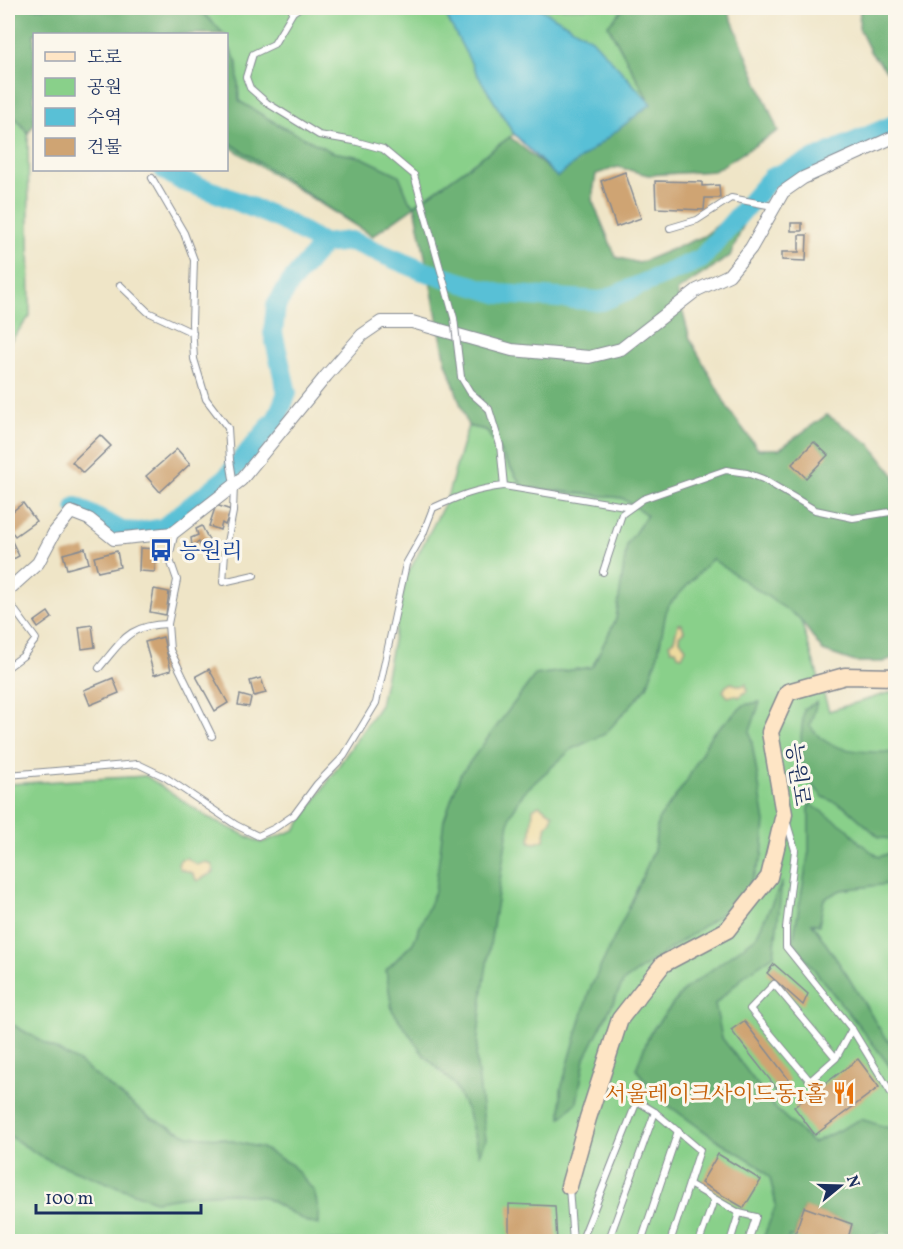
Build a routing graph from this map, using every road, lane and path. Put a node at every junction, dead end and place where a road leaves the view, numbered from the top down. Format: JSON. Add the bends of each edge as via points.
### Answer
{"nodes":[{"id":1,"x":299,"y":8,"type":"edge"},
{"id":2,"x":896,"y":136,"type":"edge"},
{"id":3,"x":152,"y":178,"type":"dead end"},
{"id":4,"x":773,"y":206,"type":"junction"},
{"id":5,"x":670,"y":228,"type":"dead end"},
{"id":6,"x":120,"y":285,"type":"dead end"},
{"id":7,"x":193,"y":333,"type":"junction"},
{"id":8,"x":234,"y":485,"type":"junction"},
{"id":9,"x":504,"y":486,"type":"junction"},
{"id":10,"x":632,"y":507,"type":"junction"},
{"id":11,"x":896,"y":511,"type":"edge"},
{"id":12,"x":175,"y":532,"type":"junction"},
{"id":13,"x":603,"y":572,"type":"dead end"},
{"id":14,"x":254,"y":575,"type":"dead end"},
{"id":15,"x":8,"y":590,"type":"edge"},
{"id":16,"x":8,"y":601,"type":"edge"},
{"id":17,"x":168,"y":624,"type":"junction"},
{"id":18,"x":8,"y":667,"type":"edge"},
{"id":19,"x":99,"y":668,"type":"dead end"},
{"id":20,"x":896,"y":677,"type":"edge"},
{"id":21,"x":212,"y":736,"type":"dead end"},
{"id":22,"x":8,"y":774,"type":"edge"},
{"id":23,"x":784,"y":814,"type":"junction"},
{"id":24,"x":852,"y":1029,"type":"junction"},
{"id":25,"x":836,"y":1058,"type":"junction"},
{"id":26,"x":896,"y":1101,"type":"edge"},
{"id":27,"x":655,"y":1112,"type":"junction"},
{"id":28,"x":678,"y":1131,"type":"junction"},
{"id":29,"x":689,"y":1184,"type":"junction"},
{"id":30,"x":568,"y":1186,"type":"joint"},
{"id":31,"x":714,"y":1200,"type":"junction"},
{"id":32,"x":739,"y":1213,"type":"junction"},
{"id":33,"x":573,"y":1242,"type":"edge"},
{"id":34,"x":580,"y":1242,"type":"edge"},
{"id":35,"x":608,"y":1242,"type":"edge"},
{"id":36,"x":641,"y":1242,"type":"edge"},
{"id":37,"x":670,"y":1242,"type":"edge"},
{"id":38,"x":699,"y":1242,"type":"edge"},
{"id":39,"x":730,"y":1242,"type":"edge"},
{"id":40,"x":748,"y":1242,"type":"edge"}],
"edges":[{"from":1,"to":9,"type":"lane","bridge":true,"via":[[274,44],[253,54],[246,77],[250,88],[319,135],[383,149],[414,175],[454,318],[461,376],[470,392],[489,409],[500,445]]},
{"from":2,"to":4,"type":"street","via":[[803,178],[783,192]]},
{"from":3,"to":7,"type":"lane","via":[[184,233],[194,260]]},
{"from":4,"to":5,"type":"lane","via":[[731,198],[698,220]]},
{"from":4,"to":8,"type":"street","via":[[751,248],[729,276],[698,290],[621,349],[589,357],[512,350],[412,322],[381,322],[362,335]]},
{"from":6,"to":7,"type":"lane","via":[[148,312]]},
{"from":7,"to":8,"type":"lane","via":[[194,359],[206,399],[228,428]]},
{"from":8,"to":12,"type":"street"},
{"from":8,"to":14,"type":"lane","via":[[223,582]]},
{"from":9,"to":10,"type":"lane"},
{"from":9,"to":22,"type":"lane","via":[[481,488],[433,508],[406,564],[376,703],[344,756],[316,784],[294,815],[275,828],[258,836],[138,764]]},
{"from":10,"to":11,"type":"lane","via":[[643,499],[726,470],[762,479],[815,510],[853,518]]},
{"from":10,"to":13,"type":"lane","via":[[622,514]]},
{"from":12,"to":15,"type":"street","via":[[114,539],[89,519],[71,512],[38,563]]},
{"from":12,"to":17,"type":"lane","via":[[169,557],[177,580]]},
{"from":16,"to":18,"type":"lane","via":[[36,639]]},
{"from":17,"to":19,"type":"lane","via":[[141,627],[127,634]]},
{"from":17,"to":21,"type":"lane","via":[[170,650]]},
{"from":20,"to":23,"type":"street","name":"능원로","via":[[845,676],[788,692],[770,732]]},
{"from":23,"to":24,"type":"lane","via":[[795,850],[786,947]]},
{"from":23,"to":30,"type":"street","name":"능원로","via":[[769,877],[727,930],[663,964],[620,1019]]},
{"from":24,"to":25,"type":"lane"},
{"from":24,"to":26,"type":"lane"},
{"from":25,"to":25,"type":"lane","via":[[774,984],[750,1009],[810,1081]]},
{"from":27,"to":28,"type":"lane"},
{"from":27,"to":34,"type":"lane","via":[[637,1101]]},
{"from":27,"to":35,"type":"lane"},
{"from":28,"to":29,"type":"lane","via":[[700,1150]]},
{"from":28,"to":36,"type":"lane"},
{"from":29,"to":31,"type":"lane"},
{"from":29,"to":37,"type":"lane"},
{"from":30,"to":33,"type":"lane"},
{"from":31,"to":32,"type":"lane"},
{"from":31,"to":38,"type":"lane"},
{"from":32,"to":39,"type":"lane"},
{"from":32,"to":40,"type":"lane","via":[[756,1217]]}]}
